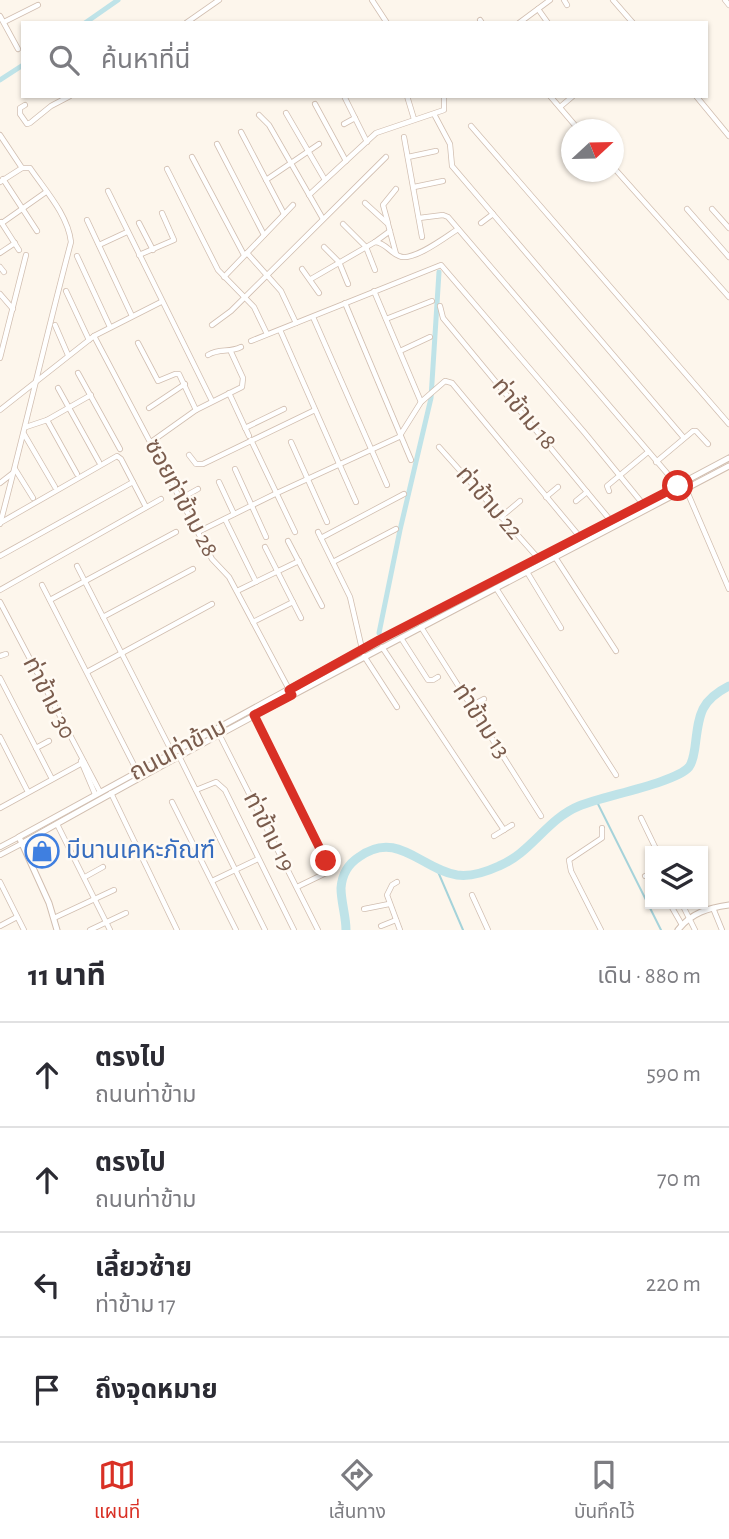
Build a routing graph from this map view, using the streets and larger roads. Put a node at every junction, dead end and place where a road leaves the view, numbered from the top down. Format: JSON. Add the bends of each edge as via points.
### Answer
{"nodes":[{"id":1,"x":219,"y":0,"type":"edge"},
{"id":2,"x":372,"y":0,"type":"edge"},
{"id":3,"x":550,"y":0,"type":"edge"},
{"id":4,"x":614,"y":0,"type":"edge"},
{"id":5,"x":725,"y":0,"type":"edge"},
{"id":6,"x":38,"y":5,"type":"dead end"},
{"id":7,"x":729,"y":5,"type":"edge"},
{"id":8,"x":538,"y":9,"type":"junction"},
{"id":9,"x":0,"y":16,"type":"edge"},
{"id":10,"x":189,"y":21,"type":"edge"},
{"id":11,"x":386,"y":21,"type":"edge"},
{"id":12,"x":522,"y":21,"type":"edge"},
{"id":13,"x":547,"y":21,"type":"edge"},
{"id":14,"x":632,"y":21,"type":"edge"},
{"id":15,"x":4,"y":22,"type":"junction"},
{"id":16,"x":18,"y":50,"type":"dead end"},
{"id":17,"x":66,"y":98,"type":"edge"},
{"id":18,"x":345,"y":98,"type":"edge"},
{"id":19,"x":408,"y":98,"type":"edge"},
{"id":20,"x":444,"y":98,"type":"edge"},
{"id":21,"x":552,"y":98,"type":"edge"},
{"id":22,"x":571,"y":98,"type":"edge"},
{"id":23,"x":698,"y":98,"type":"edge"},
{"id":24,"x":315,"y":104,"type":"dead end"},
{"id":25,"x":25,"y":105,"type":"dead end"},
{"id":26,"x":560,"y":108,"type":"junction"},
{"id":27,"x":286,"y":113,"type":"dead end"},
{"id":28,"x":434,"y":114,"type":"junction"},
{"id":29,"x":259,"y":115,"type":"dead end"},
{"id":30,"x":355,"y":118,"type":"junction"},
{"id":31,"x":414,"y":119,"type":"junction"},
{"id":32,"x":570,"y":119,"type":"edge"},
{"id":33,"x":344,"y":124,"type":"dead end"},
{"id":34,"x":471,"y":125,"type":"dead end"},
{"id":35,"x":241,"y":132,"type":"dead end"},
{"id":36,"x":0,"y":135,"type":"edge"},
{"id":37,"x":729,"y":135,"type":"edge"},
{"id":38,"x":404,"y":137,"type":"dead end"},
{"id":39,"x":367,"y":142,"type":"junction"},
{"id":40,"x":217,"y":144,"type":"dead end"},
{"id":41,"x":319,"y":144,"type":"dead end"},
{"id":42,"x":436,"y":151,"type":"dead end"},
{"id":43,"x":308,"y":153,"type":"junction"},
{"id":44,"x":386,"y":156,"type":"dead end"},
{"id":45,"x":192,"y":157,"type":"dead end"},
{"id":46,"x":408,"y":157,"type":"junction"},
{"id":47,"x":346,"y":161,"type":"junction"},
{"id":48,"x":290,"y":164,"type":"junction"},
{"id":49,"x":22,"y":168,"type":"junction"},
{"id":50,"x":167,"y":169,"type":"dead end"},
{"id":51,"x":624,"y":179,"type":"edge"},
{"id":52,"x":2,"y":180,"type":"edge"},
{"id":53,"x":265,"y":180,"type":"junction"},
{"id":54,"x":325,"y":180,"type":"junction"},
{"id":55,"x":443,"y":181,"type":"dead end"},
{"id":56,"x":414,"y":187,"type":"junction"},
{"id":57,"x":396,"y":189,"type":"dead end"},
{"id":58,"x":107,"y":191,"type":"dead end"},
{"id":59,"x":46,"y":192,"type":"junction"},
{"id":60,"x":309,"y":195,"type":"junction"},
{"id":61,"x":365,"y":203,"type":"dead end"},
{"id":62,"x":293,"y":205,"type":"dead end"},
{"id":63,"x":22,"y":209,"type":"junction"},
{"id":64,"x":687,"y":209,"type":"dead end"},
{"id":65,"x":712,"y":209,"type":"dead end"},
{"id":66,"x":162,"y":213,"type":"dead end"},
{"id":67,"x":284,"y":214,"type":"junction"},
{"id":68,"x":493,"y":214,"type":"junction"},
{"id":69,"x":419,"y":218,"type":"junction"},
{"id":70,"x":323,"y":219,"type":"junction"},
{"id":71,"x":87,"y":220,"type":"dead end"},
{"id":72,"x":1,"y":222,"type":"edge"},
{"id":73,"x":139,"y":223,"type":"dead end"},
{"id":74,"x":344,"y":223,"type":"dead end"},
{"id":75,"x":481,"y":223,"type":"dead end"},
{"id":76,"x":388,"y":224,"type":"junction"},
{"id":77,"x":729,"y":228,"type":"edge"},
{"id":78,"x":458,"y":229,"type":"junction"},
{"id":79,"x":37,"y":231,"type":"dead end"},
{"id":80,"x":390,"y":231,"type":"junction"},
{"id":81,"x":127,"y":232,"type":"junction"},
{"id":82,"x":264,"y":235,"type":"junction"},
{"id":83,"x":422,"y":237,"type":"dead end"},
{"id":84,"x":375,"y":242,"type":"junction"},
{"id":85,"x":15,"y":243,"type":"junction"},
{"id":86,"x":99,"y":245,"type":"junction"},
{"id":87,"x":324,"y":247,"type":"dead end"},
{"id":88,"x":366,"y":247,"type":"junction"},
{"id":89,"x":19,"y":250,"type":"dead end"},
{"id":90,"x":153,"y":250,"type":"junction"},
{"id":91,"x":0,"y":253,"type":"edge"},
{"id":92,"x":246,"y":254,"type":"junction"},
{"id":93,"x":396,"y":254,"type":"junction"},
{"id":94,"x":26,"y":255,"type":"dead end"},
{"id":95,"x":77,"y":256,"type":"dead end"},
{"id":96,"x":139,"y":256,"type":"junction"},
{"id":97,"x":729,"y":257,"type":"edge"},
{"id":98,"x":338,"y":262,"type":"junction"},
{"id":99,"x":0,"y":267,"type":"edge"},
{"id":100,"x":302,"y":269,"type":"dead end"},
{"id":101,"x":375,"y":270,"type":"dead end"},
{"id":102,"x":4,"y":272,"type":"dead end"},
{"id":103,"x":267,"y":275,"type":"junction"},
{"id":104,"x":224,"y":277,"type":"junction"},
{"id":105,"x":311,"y":279,"type":"junction"},
{"id":106,"x":348,"y":284,"type":"dead end"},
{"id":107,"x":66,"y":291,"type":"dead end"},
{"id":108,"x":374,"y":291,"type":"junction"},
{"id":109,"x":319,"y":293,"type":"dead end"},
{"id":110,"x":0,"y":294,"type":"edge"},
{"id":111,"x":246,"y":297,"type":"junction"},
{"id":112,"x":729,"y":297,"type":"edge"},
{"id":113,"x":432,"y":301,"type":"dead end"},
{"id":114,"x":161,"y":302,"type":"junction"},
{"id":115,"x":345,"y":303,"type":"junction"},
{"id":116,"x":440,"y":306,"type":"dead end"},
{"id":117,"x":13,"y":309,"type":"junction"},
{"id":118,"x":132,"y":316,"type":"junction"},
{"id":119,"x":313,"y":317,"type":"junction"},
{"id":120,"x":386,"y":320,"type":"junction"},
{"id":121,"x":296,"y":323,"type":"junction"},
{"id":122,"x":54,"y":325,"type":"dead end"},
{"id":123,"x":212,"y":325,"type":"dead end"},
{"id":124,"x":0,"y":326,"type":"edge"},
{"id":125,"x":110,"y":327,"type":"junction"},
{"id":126,"x":280,"y":330,"type":"junction"},
{"id":127,"x":6,"y":334,"type":"junction"},
{"id":128,"x":267,"y":335,"type":"junction"},
{"id":129,"x":430,"y":337,"type":"dead end"},
{"id":130,"x":91,"y":338,"type":"junction"},
{"id":131,"x":251,"y":341,"type":"dead end"},
{"id":132,"x":138,"y":343,"type":"dead end"},
{"id":133,"x":241,"y":347,"type":"dead end"},
{"id":134,"x":400,"y":351,"type":"junction"},
{"id":135,"x":230,"y":352,"type":"junction"},
{"id":136,"x":68,"y":355,"type":"junction"},
{"id":137,"x":208,"y":355,"type":"dead end"},
{"id":138,"x":0,"y":358,"type":"edge"},
{"id":139,"x":78,"y":373,"type":"dead end"},
{"id":140,"x":35,"y":382,"type":"junction"},
{"id":141,"x":185,"y":384,"type":"junction"},
{"id":142,"x":58,"y":388,"type":"dead end"},
{"id":143,"x":229,"y":393,"type":"junction"},
{"id":144,"x":91,"y":395,"type":"junction"},
{"id":145,"x":212,"y":401,"type":"junction"},
{"id":146,"x":421,"y":402,"type":"junction"},
{"id":147,"x":1,"y":407,"type":"edge"},
{"id":148,"x":69,"y":408,"type":"junction"},
{"id":149,"x":149,"y":408,"type":"dead end"},
{"id":150,"x":284,"y":409,"type":"dead end"},
{"id":151,"x":196,"y":410,"type":"junction"},
{"id":152,"x":315,"y":410,"type":"junction"},
{"id":153,"x":47,"y":420,"type":"junction"},
{"id":154,"x":729,"y":424,"type":"edge"},
{"id":155,"x":26,"y":427,"type":"junction"},
{"id":156,"x":245,"y":428,"type":"junction"},
{"id":157,"x":24,"y":434,"type":"junction"},
{"id":158,"x":400,"y":437,"type":"junction"},
{"id":159,"x":250,"y":438,"type":"junction"},
{"id":160,"x":684,"y":438,"type":"junction"},
{"id":161,"x":151,"y":442,"type":"junction"},
{"id":162,"x":291,"y":442,"type":"dead end"},
{"id":163,"x":708,"y":444,"type":"dead end"},
{"id":164,"x":439,"y":447,"type":"dead end"},
{"id":165,"x":120,"y":449,"type":"dead end"},
{"id":166,"x":372,"y":450,"type":"junction"},
{"id":167,"x":648,"y":452,"type":"junction"},
{"id":168,"x":189,"y":455,"type":"dead end"},
{"id":169,"x":729,"y":458,"type":"edge"},
{"id":170,"x":411,"y":460,"type":"dead end"},
{"id":171,"x":99,"y":461,"type":"dead end"},
{"id":172,"x":656,"y":462,"type":"junction"},
{"id":173,"x":339,"y":465,"type":"junction"},
{"id":174,"x":729,"y":466,"type":"edge"},
{"id":175,"x":235,"y":469,"type":"dead end"},
{"id":176,"x":14,"y":471,"type":"junction"},
{"id":177,"x":77,"y":474,"type":"dead end"},
{"id":178,"x":620,"y":474,"type":"junction"},
{"id":179,"x":308,"y":479,"type":"junction"},
{"id":180,"x":133,"y":482,"type":"junction"},
{"id":181,"x":219,"y":482,"type":"dead end"},
{"id":182,"x":0,"y":483,"type":"edge"},
{"id":183,"x":387,"y":485,"type":"dead end"},
{"id":184,"x":678,"y":486,"type":"junction"},
{"id":185,"x":55,"y":487,"type":"dead end"},
{"id":186,"x":558,"y":487,"type":"dead end"},
{"id":187,"x":198,"y":489,"type":"dead end"},
{"id":188,"x":685,"y":489,"type":"junction"},
{"id":189,"x":609,"y":491,"type":"dead end"},
{"id":190,"x":277,"y":492,"type":"junction"},
{"id":191,"x":587,"y":492,"type":"junction"},
{"id":192,"x":404,"y":494,"type":"dead end"},
{"id":193,"x":546,"y":497,"type":"junction"},
{"id":194,"x":33,"y":498,"type":"dead end"},
{"id":195,"x":162,"y":499,"type":"dead end"},
{"id":196,"x":180,"y":499,"type":"junction"},
{"id":197,"x":520,"y":500,"type":"dead end"},
{"id":198,"x":576,"y":501,"type":"dead end"},
{"id":199,"x":356,"y":502,"type":"dead end"},
{"id":200,"x":251,"y":505,"type":"junction"},
{"id":201,"x":643,"y":505,"type":"junction"},
{"id":202,"x":146,"y":507,"type":"junction"},
{"id":203,"x":234,"y":514,"type":"junction"},
{"id":204,"x":501,"y":517,"type":"junction"},
{"id":205,"x":225,"y":519,"type":"junction"},
{"id":206,"x":611,"y":521,"type":"junction"},
{"id":207,"x":327,"y":522,"type":"dead end"},
{"id":208,"x":0,"y":524,"type":"edge"},
{"id":209,"x":396,"y":529,"type":"dead end"},
{"id":210,"x":176,"y":532,"type":"dead end"},
{"id":211,"x":295,"y":532,"type":"dead end"},
{"id":212,"x":318,"y":532,"type":"dead end"},
{"id":213,"x":198,"y":533,"type":"junction"},
{"id":214,"x":266,"y":537,"type":"dead end"},
{"id":215,"x":580,"y":537,"type":"junction"},
{"id":216,"x":321,"y":538,"type":"junction"},
{"id":217,"x":288,"y":541,"type":"dead end"},
{"id":218,"x":265,"y":547,"type":"dead end"},
{"id":219,"x":0,"y":556,"type":"edge"},
{"id":220,"x":555,"y":557,"type":"junction"},
{"id":221,"x":539,"y":559,"type":"junction"},
{"id":222,"x":299,"y":561,"type":"junction"},
{"id":223,"x":333,"y":562,"type":"junction"},
{"id":224,"x":77,"y":566,"type":"dead end"},
{"id":225,"x":193,"y":569,"type":"dead end"},
{"id":226,"x":277,"y":572,"type":"junction"},
{"id":227,"x":527,"y":572,"type":"junction"},
{"id":228,"x":85,"y":581,"type":"junction"},
{"id":229,"x":256,"y":582,"type":"junction"},
{"id":230,"x":42,"y":585,"type":"dead end"},
{"id":231,"x":496,"y":588,"type":"junction"},
{"id":232,"x":729,"y":589,"type":"edge"},
{"id":233,"x":0,"y":590,"type":"edge"},
{"id":234,"x":237,"y":591,"type":"junction"},
{"id":235,"x":470,"y":593,"type":"junction"},
{"id":236,"x":474,"y":599,"type":"junction"},
{"id":237,"x":50,"y":600,"type":"junction"},
{"id":238,"x":0,"y":602,"type":"edge"},
{"id":239,"x":293,"y":602,"type":"junction"},
{"id":240,"x":212,"y":604,"type":"dead end"},
{"id":241,"x":322,"y":606,"type":"dead end"},
{"id":242,"x":103,"y":617,"type":"junction"},
{"id":243,"x":301,"y":618,"type":"dead end"},
{"id":244,"x":253,"y":622,"type":"junction"},
{"id":245,"x":421,"y":627,"type":"junction"},
{"id":246,"x":561,"y":628,"type":"dead end"},
{"id":247,"x":401,"y":638,"type":"junction"},
{"id":248,"x":382,"y":648,"type":"junction"},
{"id":249,"x":362,"y":649,"type":"junction"},
{"id":250,"x":616,"y":651,"type":"dead end"},
{"id":251,"x":122,"y":653,"type":"junction"},
{"id":252,"x":365,"y":656,"type":"junction"},
{"id":253,"x":86,"y":672,"type":"junction"},
{"id":254,"x":438,"y":677,"type":"dead end"},
{"id":255,"x":0,"y":678,"type":"edge"},
{"id":256,"x":290,"y":692,"type":"junction"},
{"id":257,"x":484,"y":699,"type":"dead end"},
{"id":258,"x":471,"y":706,"type":"junction"},
{"id":259,"x":397,"y":707,"type":"dead end"},
{"id":260,"x":254,"y":715,"type":"junction"},
{"id":261,"x":219,"y":734,"type":"junction"},
{"id":262,"x":0,"y":737,"type":"edge"},
{"id":263,"x":50,"y":741,"type":"dead end"},
{"id":264,"x":36,"y":748,"type":"junction"},
{"id":265,"x":175,"y":754,"type":"junction"},
{"id":266,"x":83,"y":763,"type":"junction"},
{"id":267,"x":137,"y":771,"type":"junction"},
{"id":268,"x":617,"y":775,"type":"dead end"},
{"id":269,"x":52,"y":779,"type":"junction"},
{"id":270,"x":196,"y":790,"type":"junction"},
{"id":271,"x":28,"y":792,"type":"junction"},
{"id":272,"x":97,"y":793,"type":"junction"},
{"id":273,"x":111,"y":793,"type":"junction"},
{"id":274,"x":0,"y":798,"type":"edge"},
{"id":275,"x":172,"y":802,"type":"dead end"},
{"id":276,"x":2,"y":807,"type":"edge"},
{"id":277,"x":541,"y":816,"type":"dead end"},
{"id":278,"x":641,"y":818,"type":"dead end"},
{"id":279,"x":57,"y":824,"type":"junction"},
{"id":280,"x":512,"y":825,"type":"dead end"},
{"id":281,"x":602,"y":828,"type":"dead end"},
{"id":282,"x":504,"y":830,"type":"junction"},
{"id":283,"x":495,"y":836,"type":"dead end"},
{"id":284,"x":19,"y":837,"type":"junction"},
{"id":285,"x":21,"y":844,"type":"junction"},
{"id":286,"x":655,"y":846,"type":"edge"},
{"id":287,"x":0,"y":848,"type":"edge"},
{"id":288,"x":0,"y":855,"type":"edge"},
{"id":289,"x":258,"y":859,"type":"junction"},
{"id":290,"x":103,"y":867,"type":"dead end"},
{"id":291,"x":235,"y":869,"type":"junction"},
{"id":292,"x":85,"y":877,"type":"junction"},
{"id":293,"x":212,"y":881,"type":"junction"},
{"id":294,"x":0,"y":882,"type":"edge"},
{"id":295,"x":397,"y":883,"type":"dead end"},
{"id":296,"x":297,"y":887,"type":"junction"},
{"id":297,"x":114,"y":890,"type":"dead end"},
{"id":298,"x":2,"y":892,"type":"edge"},
{"id":299,"x":472,"y":895,"type":"dead end"},
{"id":300,"x":96,"y":899,"type":"junction"},
{"id":301,"x":389,"y":904,"type":"junction"},
{"id":302,"x":729,"y":905,"type":"edge"},
{"id":303,"x":713,"y":908,"type":"junction"},
{"id":304,"x":364,"y":909,"type":"dead end"},
{"id":305,"x":672,"y":909,"type":"edge"},
{"id":306,"x":685,"y":909,"type":"edge"},
{"id":307,"x":126,"y":914,"type":"dead end"},
{"id":308,"x":18,"y":917,"type":"junction"},
{"id":309,"x":689,"y":917,"type":"junction"},
{"id":310,"x":54,"y":918,"type":"junction"},
{"id":311,"x":396,"y":920,"type":"junction"},
{"id":312,"x":107,"y":922,"type":"junction"},
{"id":313,"x":0,"y":926,"type":"edge"},
{"id":314,"x":381,"y":926,"type":"dead end"},
{"id":315,"x":680,"y":927,"type":"edge"},
{"id":316,"x":24,"y":930,"type":"edge"},
{"id":317,"x":57,"y":930,"type":"edge"},
{"id":318,"x":90,"y":930,"type":"edge"},
{"id":319,"x":110,"y":930,"type":"edge"},
{"id":320,"x":177,"y":930,"type":"edge"},
{"id":321,"x":236,"y":930,"type":"edge"},
{"id":322,"x":265,"y":930,"type":"edge"},
{"id":323,"x":294,"y":930,"type":"edge"},
{"id":324,"x":318,"y":930,"type":"edge"},
{"id":325,"x":400,"y":930,"type":"edge"},
{"id":326,"x":488,"y":930,"type":"edge"},
{"id":327,"x":601,"y":930,"type":"edge"},
{"id":328,"x":695,"y":930,"type":"edge"},
{"id":329,"x":722,"y":930,"type":"edge"}],
"edges":[{"from":1,"to":10,"type":"street"},
{"from":2,"to":11,"type":"street"},
{"from":3,"to":8,"type":"street"},
{"from":4,"to":14,"type":"street"},
{"from":5,"to":7,"type":"street"},
{"from":6,"to":15,"type":"street"},
{"from":8,"to":12,"type":"street"},
{"from":8,"to":13,"type":"street"},
{"from":9,"to":15,"type":"street"},
{"from":15,"to":16,"type":"street"},
{"from":17,"to":25,"type":"street","via":[[27,124],[20,114]]},
{"from":18,"to":30,"type":"street"},
{"from":19,"to":31,"type":"street"},
{"from":20,"to":28,"type":"street","via":[[445,109]]},
{"from":21,"to":26,"type":"street"},
{"from":22,"to":26,"type":"street"},
{"from":23,"to":37,"type":"street"},
{"from":24,"to":47,"type":"street"},
{"from":26,"to":32,"type":"street"},
{"from":27,"to":43,"type":"street"},
{"from":28,"to":31,"type":"street"},
{"from":28,"to":68,"type":"street","via":[[450,144],[452,166]]},
{"from":29,"to":48,"type":"street"},
{"from":30,"to":33,"type":"street"},
{"from":30,"to":39,"type":"street"},
{"from":31,"to":39,"type":"street","via":[[380,131]]},
{"from":34,"to":154,"type":"street"},
{"from":35,"to":53,"type":"street"},
{"from":36,"to":49,"type":"street"},
{"from":38,"to":46,"type":"street"},
{"from":39,"to":47,"type":"street"},
{"from":40,"to":82,"type":"street"},
{"from":41,"to":43,"type":"street"},
{"from":42,"to":46,"type":"street"},
{"from":43,"to":48,"type":"street"},
{"from":43,"to":54,"type":"street"},
{"from":44,"to":70,"type":"street"},
{"from":45,"to":92,"type":"street"},
{"from":46,"to":56,"type":"street"},
{"from":47,"to":54,"type":"street"},
{"from":48,"to":53,"type":"street"},
{"from":48,"to":60,"type":"street"},
{"from":49,"to":52,"type":"street"},
{"from":49,"to":59,"type":"street","via":[[30,168]]},
{"from":50,"to":104,"type":"street"},
{"from":51,"to":112,"type":"street"},
{"from":52,"to":63,"type":"street"},
{"from":53,"to":67,"type":"street"},
{"from":54,"to":60,"type":"street"},
{"from":55,"to":56,"type":"street"},
{"from":56,"to":69,"type":"street"},
{"from":57,"to":76,"type":"street","via":[[383,205]]},
{"from":58,"to":81,"type":"street"},
{"from":59,"to":63,"type":"street"},
{"from":59,"to":140,"type":"street","via":[[71,242]]},
{"from":60,"to":70,"type":"street"},
{"from":61,"to":76,"type":"street"},
{"from":62,"to":67,"type":"street"},
{"from":63,"to":72,"type":"street"},
{"from":63,"to":79,"type":"street"},
{"from":64,"to":97,"type":"street"},
{"from":65,"to":77,"type":"street"},
{"from":66,"to":90,"type":"street","via":[[174,240]]},
{"from":67,"to":82,"type":"street"},
{"from":68,"to":75,"type":"street"},
{"from":68,"to":160,"type":"street"},
{"from":69,"to":78,"type":"street","via":[[445,215]]},
{"from":69,"to":83,"type":"street"},
{"from":70,"to":103,"type":"street"},
{"from":71,"to":86,"type":"street"},
{"from":72,"to":85,"type":"street"},
{"from":73,"to":90,"type":"street"},
{"from":74,"to":88,"type":"street"},
{"from":76,"to":80,"type":"street"},
{"from":78,"to":93,"type":"street","via":[[420,252],[404,257]]},
{"from":78,"to":167,"type":"street"},
{"from":80,"to":84,"type":"street"},
{"from":80,"to":93,"type":"street"},
{"from":81,"to":86,"type":"street"},
{"from":81,"to":96,"type":"street"},
{"from":82,"to":92,"type":"street"},
{"from":84,"to":88,"type":"street"},
{"from":84,"to":93,"type":"street"},
{"from":85,"to":89,"type":"street"},
{"from":85,"to":91,"type":"street"},
{"from":86,"to":118,"type":"street"},
{"from":87,"to":98,"type":"street"},
{"from":88,"to":98,"type":"street"},
{"from":88,"to":101,"type":"street"},
{"from":90,"to":96,"type":"street"},
{"from":92,"to":103,"type":"street"},
{"from":92,"to":104,"type":"street"},
{"from":94,"to":117,"type":"street"},
{"from":95,"to":125,"type":"street"},
{"from":96,"to":114,"type":"street"},
{"from":98,"to":105,"type":"street"},
{"from":98,"to":106,"type":"street"},
{"from":99,"to":102,"type":"street"},
{"from":100,"to":105,"type":"street"},
{"from":103,"to":111,"type":"street"},
{"from":103,"to":121,"type":"street","via":[[281,291]]},
{"from":104,"to":111,"type":"street"},
{"from":105,"to":109,"type":"street"},
{"from":107,"to":130,"type":"street","name":"ซอยท่าข้าม 28"},
{"from":108,"to":115,"type":"street"},
{"from":108,"to":120,"type":"street"},
{"from":108,"to":178,"type":"street","via":[[441,265]]},
{"from":110,"to":117,"type":"street"},
{"from":111,"to":123,"type":"street"},
{"from":111,"to":128,"type":"street"},
{"from":113,"to":120,"type":"street"},
{"from":114,"to":118,"type":"street"},
{"from":114,"to":145,"type":"street"},
{"from":115,"to":119,"type":"street"},
{"from":115,"to":158,"type":"street"},
{"from":116,"to":191,"type":"street","name":"ท่าข้าม 18","via":[[443,318]]},
{"from":117,"to":127,"type":"street"},
{"from":118,"to":125,"type":"street"},
{"from":119,"to":121,"type":"street"},
{"from":119,"to":166,"type":"street"},
{"from":120,"to":134,"type":"street"},
{"from":121,"to":126,"type":"street"},
{"from":122,"to":136,"type":"street"},
{"from":124,"to":127,"type":"street"},
{"from":125,"to":130,"type":"street"},
{"from":126,"to":128,"type":"street"},
{"from":126,"to":152,"type":"street"},
{"from":127,"to":138,"type":"street"},
{"from":128,"to":131,"type":"street"},
{"from":129,"to":134,"type":"street"},
{"from":130,"to":136,"type":"street"},
{"from":130,"to":161,"type":"street","name":"ซอยท่าข้าม 28"},
{"from":132,"to":141,"type":"street","via":[[158,382],[177,373]]},
{"from":133,"to":135,"type":"street"},
{"from":134,"to":146,"type":"street"},
{"from":135,"to":137,"type":"street"},
{"from":135,"to":143,"type":"street","via":[[243,383]]},
{"from":136,"to":140,"type":"street"},
{"from":139,"to":144,"type":"street"},
{"from":140,"to":147,"type":"street"},
{"from":140,"to":155,"type":"street"},
{"from":141,"to":149,"type":"street"},
{"from":141,"to":151,"type":"street"},
{"from":142,"to":148,"type":"street"},
{"from":143,"to":145,"type":"street"},
{"from":143,"to":156,"type":"street"},
{"from":144,"to":148,"type":"street"},
{"from":144,"to":165,"type":"street"},
{"from":145,"to":151,"type":"street"},
{"from":146,"to":158,"type":"street"},
{"from":146,"to":193,"type":"street","via":[[443,382],[452,383]]},
{"from":148,"to":153,"type":"street"},
{"from":148,"to":171,"type":"street"},
{"from":150,"to":156,"type":"street"},
{"from":151,"to":161,"type":"street"},
{"from":152,"to":159,"type":"street"},
{"from":152,"to":173,"type":"street"},
{"from":153,"to":155,"type":"street"},
{"from":153,"to":177,"type":"street"},
{"from":155,"to":157,"type":"street"},
{"from":156,"to":159,"type":"street"},
{"from":157,"to":176,"type":"street"},
{"from":157,"to":185,"type":"street"},
{"from":158,"to":166,"type":"street"},
{"from":158,"to":170,"type":"street"},
{"from":159,"to":168,"type":"street","via":[[202,464]]},
{"from":159,"to":190,"type":"street"},
{"from":160,"to":163,"type":"street","via":[[696,431]]},
{"from":160,"to":172,"type":"street"},
{"from":161,"to":196,"type":"street","name":"ซอยท่าข้าม 28"},
{"from":162,"to":179,"type":"street"},
{"from":164,"to":204,"type":"street","name":"ท่าข้าม 22"},
{"from":166,"to":173,"type":"street"},
{"from":166,"to":183,"type":"street"},
{"from":167,"to":172,"type":"street"},
{"from":167,"to":178,"type":"street"},
{"from":169,"to":184,"type":"street","name":"ถนนท่าข้าม"},
{"from":172,"to":184,"type":"street"},
{"from":173,"to":179,"type":"street"},
{"from":173,"to":199,"type":"street"},
{"from":174,"to":188,"type":"street","name":"ถนนท่าข้าม"},
{"from":175,"to":200,"type":"street"},
{"from":176,"to":182,"type":"street"},
{"from":176,"to":194,"type":"street"},
{"from":176,"to":208,"type":"street"},
{"from":178,"to":189,"type":"street","via":[[606,486]]},
{"from":178,"to":201,"type":"street"},
{"from":179,"to":190,"type":"street"},
{"from":179,"to":207,"type":"street"},
{"from":180,"to":202,"type":"street"},
{"from":180,"to":208,"type":"street","via":[[119,457]]},
{"from":180,"to":219,"type":"street"},
{"from":181,"to":203,"type":"street"},
{"from":184,"to":201,"type":"street","name":"ถนนท่าข้าม"},
{"from":186,"to":193,"type":"street"},
{"from":187,"to":196,"type":"street"},
{"from":188,"to":220,"type":"street","name":"ถนนท่าข้าม"},
{"from":188,"to":232,"type":"street"},
{"from":190,"to":200,"type":"street"},
{"from":190,"to":211,"type":"street"},
{"from":191,"to":198,"type":"street"},
{"from":191,"to":206,"type":"street","name":"ท่าข้าม 18"},
{"from":192,"to":216,"type":"street"},
{"from":193,"to":215,"type":"street"},
{"from":195,"to":202,"type":"street"},
{"from":196,"to":213,"type":"street","name":"ซอยท่าข้าม 28"},
{"from":197,"to":204,"type":"street"},
{"from":200,"to":203,"type":"street"},
{"from":200,"to":214,"type":"street"},
{"from":201,"to":206,"type":"street","name":"ถนนท่าข้าม"},
{"from":202,"to":233,"type":"street"},
{"from":203,"to":205,"type":"street"},
{"from":204,"to":221,"type":"street","name":"ท่าข้าม 22"},
{"from":205,"to":213,"type":"street"},
{"from":205,"to":229,"type":"street"},
{"from":206,"to":215,"type":"street","name":"ถนนท่าข้าม"},
{"from":209,"to":223,"type":"street"},
{"from":210,"to":228,"type":"street"},
{"from":212,"to":216,"type":"street"},
{"from":213,"to":234,"type":"street","name":"ซอยท่าข้าม 28"},
{"from":215,"to":221,"type":"street","name":"ถนนท่าข้าม"},
{"from":216,"to":223,"type":"street"},
{"from":217,"to":222,"type":"street"},
{"from":218,"to":226,"type":"street"},
{"from":220,"to":227,"type":"street","name":"ถนนท่าข้าม"},
{"from":220,"to":250,"type":"street"},
{"from":221,"to":235,"type":"street","name":"ถนนท่าข้าม"},
{"from":222,"to":226,"type":"street"},
{"from":222,"to":241,"type":"street"},
{"from":223,"to":249,"type":"street","via":[[350,597]]},
{"from":224,"to":228,"type":"street"},
{"from":225,"to":242,"type":"street"},
{"from":226,"to":229,"type":"street"},
{"from":226,"to":239,"type":"street"},
{"from":227,"to":231,"type":"street","name":"ถนนท่าข้าม"},
{"from":227,"to":246,"type":"street"},
{"from":228,"to":237,"type":"street"},
{"from":228,"to":242,"type":"street"},
{"from":229,"to":234,"type":"street"},
{"from":230,"to":237,"type":"street"},
{"from":231,"to":236,"type":"street","name":"ถนนท่าข้าม"},
{"from":231,"to":268,"type":"street"},
{"from":234,"to":244,"type":"street","name":"ซอยท่าข้าม 28"},
{"from":235,"to":236,"type":"street"},
{"from":235,"to":249,"type":"street","name":"ถนนท่าข้าม"},
{"from":236,"to":245,"type":"street","name":"ถนนท่าข้าม"},
{"from":237,"to":253,"type":"street"},
{"from":238,"to":266,"type":"street","name":"ท่าข้าม 30"},
{"from":239,"to":243,"type":"street"},
{"from":239,"to":244,"type":"street"},
{"from":240,"to":251,"type":"street"},
{"from":242,"to":251,"type":"street"},
{"from":244,"to":256,"type":"street","name":"ซอยท่าข้าม 28"},
{"from":245,"to":247,"type":"street","name":"ถนนท่าข้าม"},
{"from":245,"to":258,"type":"street","name":"ท่าข้าม 13"},
{"from":247,"to":248,"type":"street","name":"ถนนท่าข้าม"},
{"from":247,"to":254,"type":"street","via":[[428,680]]},
{"from":248,"to":252,"type":"street","name":"ถนนท่าข้าม"},
{"from":248,"to":282,"type":"street"},
{"from":249,"to":256,"type":"street","name":"ถนนท่าข้าม"},
{"from":251,"to":253,"type":"street"},
{"from":251,"to":265,"type":"street"},
{"from":252,"to":256,"type":"street","name":"ถนนท่าข้าม"},
{"from":252,"to":259,"type":"street"},
{"from":253,"to":267,"type":"street"},
{"from":255,"to":264,"type":"street"},
{"from":256,"to":260,"type":"street","name":"ถนนท่าข้าม"},
{"from":256,"to":265,"type":"street","name":"ถนนท่าข้าม"},
{"from":257,"to":258,"type":"street"},
{"from":258,"to":277,"type":"street","name":"ท่าข้าม 13"},
{"from":260,"to":261,"type":"street","name":"ถนนท่าข้าม"},
{"from":260,"to":296,"type":"street","via":[[329,868]]},
{"from":261,"to":265,"type":"street","name":"ถนนท่าข้าม"},
{"from":261,"to":296,"type":"street","name":"ท่าข้าม 19"},
{"from":262,"to":271,"type":"street"},
{"from":263,"to":264,"type":"street"},
{"from":264,"to":269,"type":"street"},
{"from":265,"to":267,"type":"street","name":"ถนนท่าข้าม"},
{"from":265,"to":270,"type":"street"},
{"from":265,"to":273,"type":"street","name":"ถนนท่าข้าม"},
{"from":266,"to":269,"type":"street"},
{"from":266,"to":272,"type":"street","name":"ท่าข้าม 30"},
{"from":267,"to":272,"type":"street","name":"ถนนท่าข้าม"},
{"from":269,"to":271,"type":"street"},
{"from":270,"to":289,"type":"street","via":[[221,784]]},
{"from":270,"to":291,"type":"street"},
{"from":271,"to":276,"type":"street"},
{"from":272,"to":284,"type":"street","name":"ถนนท่าข้าม"},
{"from":273,"to":279,"type":"street","name":"ถนนท่าข้าม"},
{"from":273,"to":320,"type":"street"},
{"from":274,"to":276,"type":"street"},
{"from":275,"to":293,"type":"street"},
{"from":278,"to":286,"type":"street"},
{"from":279,"to":285,"type":"street","name":"ถนนท่าข้าม"},
{"from":279,"to":292,"type":"street"},
{"from":280,"to":282,"type":"street"},
{"from":281,"to":327,"type":"street","via":[[602,838],[569,860]]},
{"from":282,"to":283,"type":"street"},
{"from":284,"to":285,"type":"street"},
{"from":284,"to":287,"type":"street","name":"ถนนท่าข้าม"},
{"from":285,"to":288,"type":"street","name":"ถนนท่าข้าม"},
{"from":285,"to":310,"type":"street"},
{"from":289,"to":291,"type":"street"},
{"from":289,"to":323,"type":"street"},
{"from":290,"to":292,"type":"street"},
{"from":291,"to":293,"type":"street"},
{"from":291,"to":322,"type":"street"},
{"from":292,"to":300,"type":"street"},
{"from":293,"to":321,"type":"street"},
{"from":294,"to":298,"type":"street"},
{"from":295,"to":301,"type":"street","via":[[388,889]]},
{"from":296,"to":324,"type":"street","name":"ท่าข้าม 19"},
{"from":297,"to":300,"type":"street"},
{"from":298,"to":308,"type":"street"},
{"from":299,"to":326,"type":"street"},
{"from":300,"to":310,"type":"street"},
{"from":300,"to":312,"type":"street"},
{"from":301,"to":304,"type":"street"},
{"from":301,"to":311,"type":"street"},
{"from":302,"to":303,"type":"street"},
{"from":303,"to":309,"type":"street"},
{"from":303,"to":329,"type":"street"},
{"from":305,"to":315,"type":"street"},
{"from":306,"to":309,"type":"street"},
{"from":307,"to":312,"type":"street"},
{"from":308,"to":313,"type":"street"},
{"from":308,"to":316,"type":"street"},
{"from":309,"to":315,"type":"street"},
{"from":309,"to":328,"type":"street"},
{"from":310,"to":317,"type":"street"},
{"from":311,"to":314,"type":"street"},
{"from":311,"to":325,"type":"street"},
{"from":312,"to":318,"type":"street"},
{"from":312,"to":319,"type":"street"}]}
